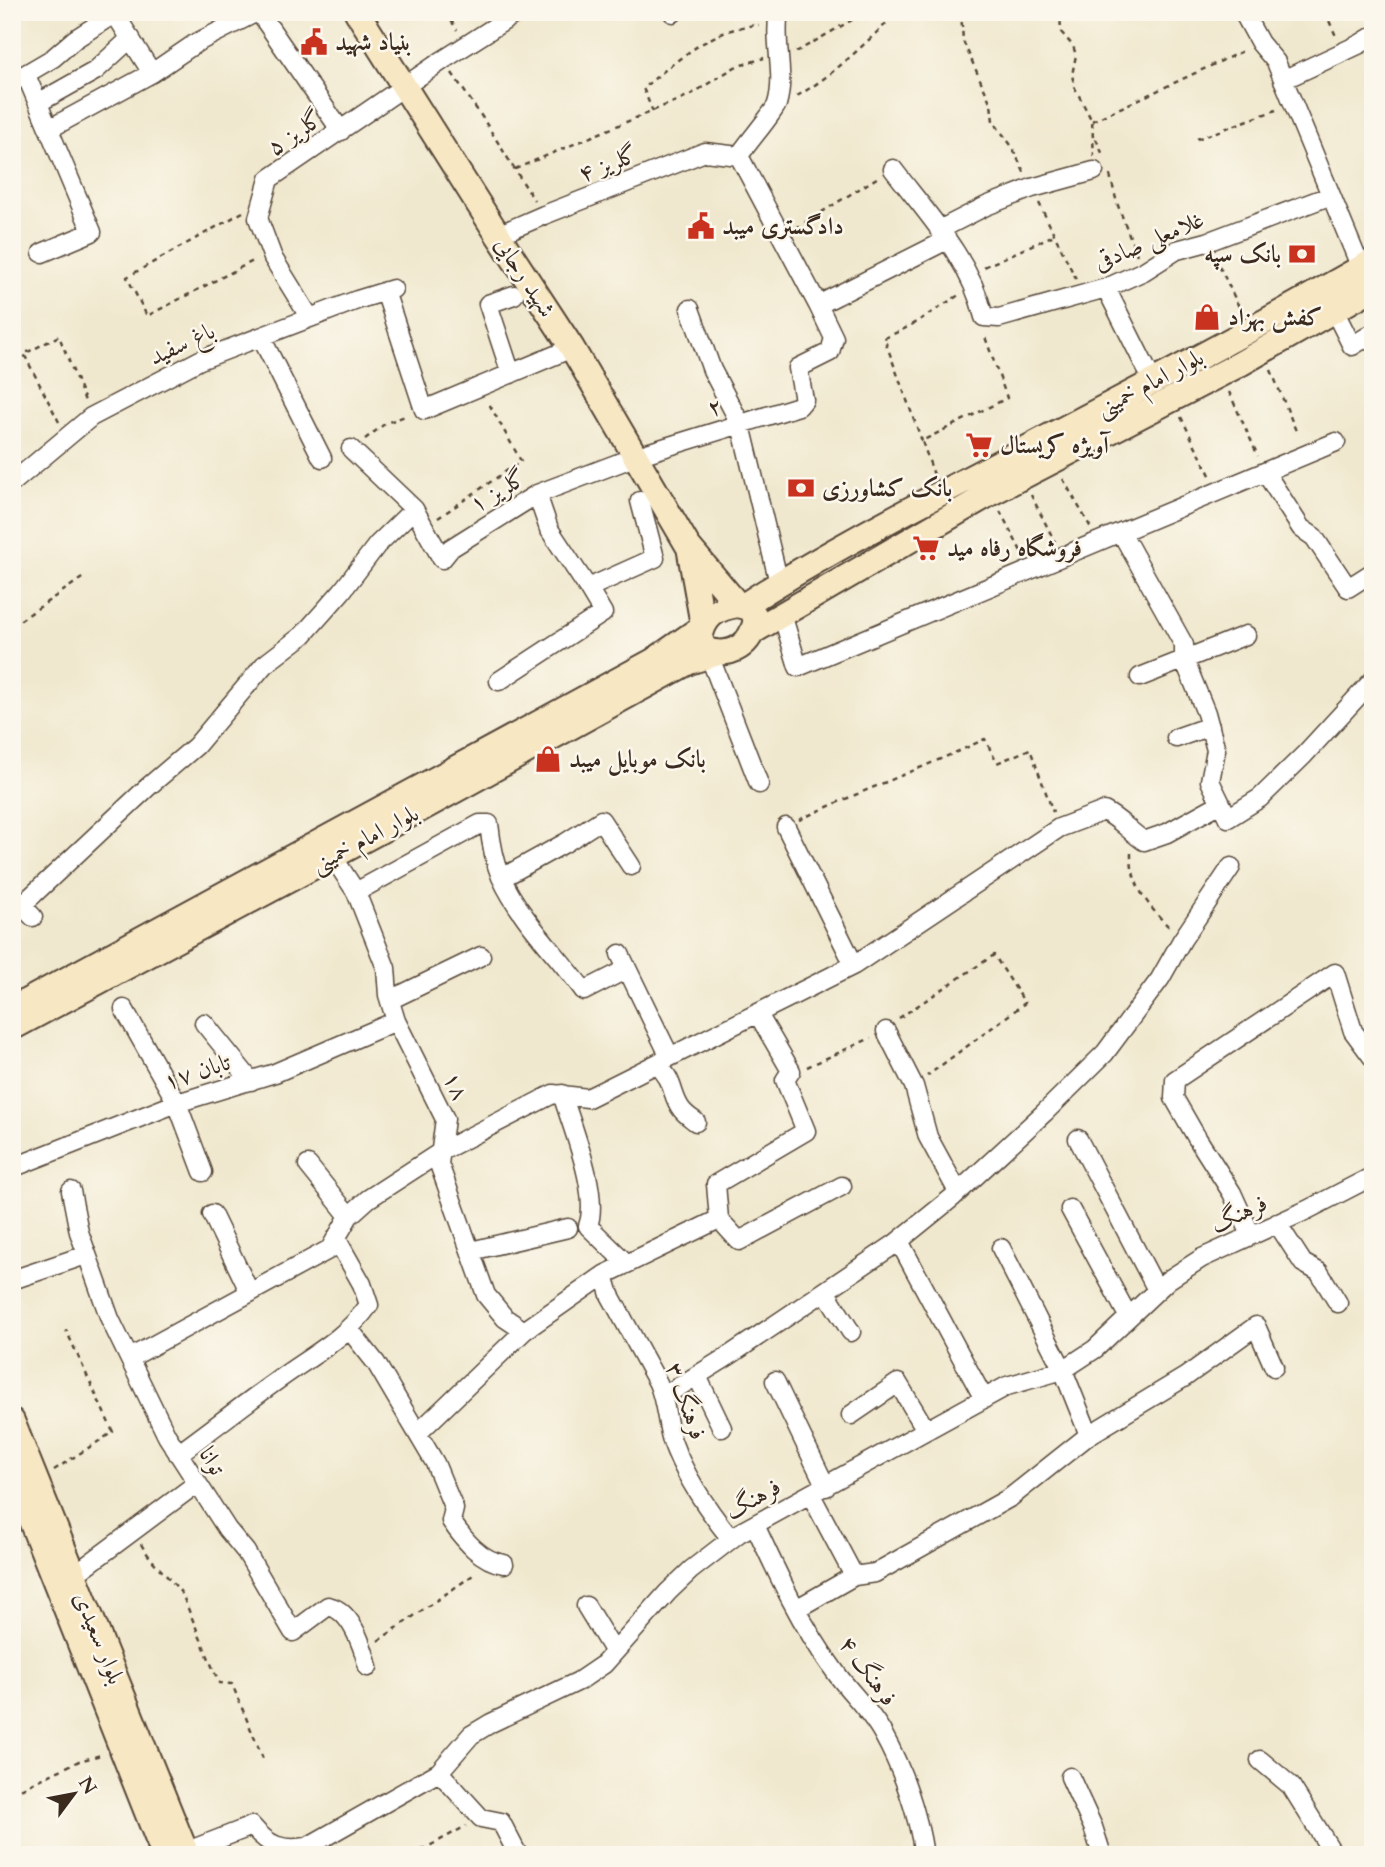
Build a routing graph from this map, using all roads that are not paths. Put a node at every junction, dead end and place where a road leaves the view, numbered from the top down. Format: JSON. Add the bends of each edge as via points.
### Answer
{"nodes":[{"id":1,"x":258,"y":12,"type":"edge"},
{"id":2,"x":357,"y":12,"type":"edge"},
{"id":3,"x":518,"y":12,"type":"edge"},
{"id":4,"x":1243,"y":12,"type":"edge"},
{"id":5,"x":116,"y":13,"type":"edge"},
{"id":6,"x":778,"y":18,"type":"edge"},
{"id":7,"x":1373,"y":36,"type":"edge"},
{"id":8,"x":131,"y":38,"type":"junction"},
{"id":9,"x":152,"y":73,"type":"junction"},
{"id":10,"x":19,"y":78,"type":"edge"},
{"id":11,"x":1283,"y":80,"type":"junction"},
{"id":12,"x":404,"y":87,"type":"junction"},
{"id":13,"x":38,"y":103,"type":"junction"},
{"id":14,"x":49,"y":129,"type":"junction"},
{"id":15,"x":341,"y":131,"type":"junction"},
{"id":16,"x":738,"y":156,"type":"junction"},
{"id":17,"x":1102,"y":167,"type":"road end"},
{"id":18,"x":892,"y":169,"type":"road end"},
{"id":19,"x":1329,"y":196,"type":"junction"},
{"id":20,"x":498,"y":235,"type":"junction"},
{"id":21,"x":943,"y":235,"type":"junction"},
{"id":22,"x":43,"y":253,"type":"dead end"},
{"id":23,"x":1370,"y":279,"type":"edge"},
{"id":24,"x":1107,"y":288,"type":"junction"},
{"id":25,"x":514,"y":295,"type":"dead end"},
{"id":26,"x":818,"y":305,"type":"junction"},
{"id":27,"x":690,"y":309,"type":"dead end"},
{"id":28,"x":1334,"y":310,"type":"junction"},
{"id":29,"x":310,"y":317,"type":"junction"},
{"id":30,"x":1373,"y":333,"type":"edge"},
{"id":31,"x":261,"y":337,"type":"junction"},
{"id":32,"x":1257,"y":340,"type":"junction"},
{"id":33,"x":572,"y":348,"type":"junction"},
{"id":34,"x":511,"y":374,"type":"junction"},
{"id":35,"x":1153,"y":382,"type":"junction"},
{"id":36,"x":741,"y":425,"type":"junction"},
{"id":37,"x":1336,"y":442,"type":"dead end"},
{"id":38,"x":351,"y":449,"type":"road end"},
{"id":39,"x":637,"y":456,"type":"junction"},
{"id":40,"x":322,"y":457,"type":"dead end"},
{"id":41,"x":1265,"y":472,"type":"junction"},
{"id":42,"x":12,"y":483,"type":"edge"},
{"id":43,"x":537,"y":495,"type":"junction"},
{"id":44,"x":640,"y":501,"type":"dead end"},
{"id":45,"x":414,"y":509,"type":"junction"},
{"id":46,"x":1121,"y":532,"type":"junction"},
{"id":47,"x":688,"y":546,"type":"junction"},
{"id":48,"x":1373,"y":572,"type":"edge"},
{"id":49,"x":779,"y":583,"type":"junction"},
{"id":50,"x":588,"y":587,"type":"junction"},
{"id":51,"x":741,"y":605,"type":"junction"},
{"id":52,"x":782,"y":614,"type":"junction"},
{"id":53,"x":702,"y":626,"type":"junction"},
{"id":54,"x":754,"y":631,"type":"junction"},
{"id":55,"x":1246,"y":635,"type":"dead end"},
{"id":56,"x":714,"y":654,"type":"junction"},
{"id":57,"x":1184,"y":659,"type":"junction"},
{"id":58,"x":1140,"y":677,"type":"dead end"},
{"id":59,"x":1373,"y":680,"type":"edge"},
{"id":60,"x":499,"y":681,"type":"dead end"},
{"id":61,"x":1210,"y":726,"type":"junction"},
{"id":62,"x":1176,"y":738,"type":"dead end"},
{"id":63,"x":759,"y":784,"type":"dead end"},
{"id":64,"x":1221,"y":803,"type":"junction"},
{"id":65,"x":786,"y":827,"type":"road end"},
{"id":66,"x":333,"y":857,"type":"junction"},
{"id":67,"x":631,"y":866,"type":"dead end"},
{"id":68,"x":1231,"y":867,"type":"dead end"},
{"id":69,"x":502,"y":878,"type":"junction"},
{"id":70,"x":356,"y":891,"type":"junction"},
{"id":71,"x":23,"y":906,"type":"edge"},
{"id":72,"x":481,"y":956,"type":"dead end"},
{"id":73,"x":854,"y":965,"type":"junction"},
{"id":74,"x":390,"y":1000,"type":"junction"},
{"id":75,"x":12,"y":1009,"type":"edge"},
{"id":76,"x":124,"y":1009,"type":"dead end"},
{"id":77,"x":758,"y":1014,"type":"junction"},
{"id":78,"x":396,"y":1021,"type":"junction"},
{"id":79,"x":204,"y":1023,"type":"dead end"},
{"id":80,"x":12,"y":1028,"type":"edge"},
{"id":81,"x":886,"y":1031,"type":"dead end"},
{"id":82,"x":1373,"y":1058,"type":"edge"},
{"id":83,"x":663,"y":1060,"type":"junction"},
{"id":84,"x":251,"y":1081,"type":"junction"},
{"id":85,"x":562,"y":1094,"type":"junction"},
{"id":86,"x":177,"y":1103,"type":"junction"},
{"id":87,"x":696,"y":1122,"type":"dead end"},
{"id":88,"x":1079,"y":1139,"type":"dead end"},
{"id":89,"x":442,"y":1151,"type":"junction"},
{"id":90,"x":308,"y":1165,"type":"dead end"},
{"id":91,"x":12,"y":1168,"type":"edge"},
{"id":92,"x":203,"y":1172,"type":"dead end"},
{"id":93,"x":1373,"y":1176,"type":"edge"},
{"id":94,"x":842,"y":1186,"type":"dead end"},
{"id":95,"x":71,"y":1191,"type":"dead end"},
{"id":96,"x":958,"y":1192,"type":"junction"},
{"id":97,"x":1070,"y":1209,"type":"dead end"},
{"id":98,"x":212,"y":1214,"type":"dead end"},
{"id":99,"x":349,"y":1216,"type":"junction"},
{"id":100,"x":719,"y":1219,"type":"junction"},
{"id":101,"x":1277,"y":1223,"type":"junction"},
{"id":102,"x":568,"y":1228,"type":"dead end"},
{"id":103,"x":1251,"y":1235,"type":"junction"},
{"id":104,"x":336,"y":1238,"type":"junction"},
{"id":105,"x":899,"y":1241,"type":"junction"},
{"id":106,"x":1001,"y":1248,"type":"dead end"},
{"id":107,"x":471,"y":1251,"type":"junction"},
{"id":108,"x":86,"y":1255,"type":"junction"},
{"id":109,"x":627,"y":1264,"type":"junction"},
{"id":110,"x":604,"y":1275,"type":"junction"},
{"id":111,"x":12,"y":1280,"type":"edge"},
{"id":112,"x":825,"y":1290,"type":"junction"},
{"id":113,"x":1157,"y":1290,"type":"junction"},
{"id":114,"x":250,"y":1293,"type":"junction"},
{"id":115,"x":1338,"y":1303,"type":"dead end"},
{"id":116,"x":1128,"y":1316,"type":"junction"},
{"id":117,"x":349,"y":1329,"type":"junction"},
{"id":118,"x":524,"y":1331,"type":"junction"},
{"id":119,"x":851,"y":1332,"type":"dead end"},
{"id":120,"x":131,"y":1358,"type":"junction"},
{"id":121,"x":1273,"y":1367,"type":"dead end"},
{"id":122,"x":1063,"y":1370,"type":"junction"},
{"id":123,"x":697,"y":1376,"type":"junction"},
{"id":124,"x":775,"y":1381,"type":"dead end"},
{"id":125,"x":664,"y":1396,"type":"junction"},
{"id":126,"x":984,"y":1399,"type":"junction"},
{"id":127,"x":851,"y":1415,"type":"dead end"},
{"id":128,"x":12,"y":1421,"type":"edge"},
{"id":129,"x":722,"y":1429,"type":"dead end"},
{"id":130,"x":926,"y":1430,"type":"junction"},
{"id":131,"x":418,"y":1433,"type":"junction"},
{"id":132,"x":1089,"y":1435,"type":"junction"},
{"id":133,"x":178,"y":1454,"type":"junction"},
{"id":134,"x":12,"y":1473,"type":"edge"},
{"id":135,"x":197,"y":1484,"type":"junction"},
{"id":136,"x":818,"y":1491,"type":"junction"},
{"id":137,"x":755,"y":1525,"type":"junction"},
{"id":138,"x":46,"y":1531,"type":"junction"},
{"id":139,"x":731,"y":1539,"type":"junction"},
{"id":140,"x":498,"y":1563,"type":"road end"},
{"id":141,"x":74,"y":1575,"type":"junction"},
{"id":142,"x":853,"y":1576,"type":"junction"},
{"id":143,"x":586,"y":1606,"type":"dead end"},
{"id":144,"x":796,"y":1609,"type":"junction"},
{"id":145,"x":614,"y":1653,"type":"junction"},
{"id":146,"x":366,"y":1659,"type":"road end"},
{"id":147,"x":1260,"y":1760,"type":"dead end"},
{"id":148,"x":439,"y":1772,"type":"junction"},
{"id":149,"x":1070,"y":1777,"type":"dead end"},
{"id":150,"x":179,"y":1854,"type":"edge"},
{"id":151,"x":518,"y":1855,"type":"edge"},
{"id":152,"x":924,"y":1855,"type":"edge"},
{"id":153,"x":1102,"y":1855,"type":"edge"},
{"id":154,"x":1334,"y":1855,"type":"edge"}],
"edges":[{"from":1,"to":9,"type":"street","via":[[196,43]]},
{"from":1,"to":15,"type":"street"},
{"from":2,"to":12,"type":"main road","name":"شهید رجایی"},
{"from":3,"to":12,"type":"street","name":"گلریز ۵"},
{"from":4,"to":11,"type":"street"},
{"from":5,"to":8,"type":"street"},
{"from":5,"to":10,"type":"street"},
{"from":6,"to":16,"type":"street","via":[[777,106]]},
{"from":7,"to":11,"type":"street"},
{"from":8,"to":9,"type":"street"},
{"from":8,"to":13,"type":"street","via":[[95,71]]},
{"from":9,"to":14,"type":"street"},
{"from":10,"to":13,"type":"street"},
{"from":11,"to":19,"type":"street"},
{"from":12,"to":15,"type":"street","name":"گلریز ۵"},
{"from":12,"to":20,"type":"main road","name":"شهید رجایی"},
{"from":13,"to":14,"type":"street"},
{"from":14,"to":22,"type":"street","via":[[92,232]]},
{"from":15,"to":29,"type":"street","name":"گلریز ۵","via":[[269,179],[258,218],[270,252]]},
{"from":16,"to":20,"type":"street","name":"گلریز ۴","via":[[705,152]]},
{"from":16,"to":26,"type":"street"},
{"from":17,"to":21,"type":"street","via":[[986,206]]},
{"from":18,"to":21,"type":"street"},
{"from":19,"to":23,"type":"street"},
{"from":19,"to":24,"type":"street","name":"غلامعلی صادقی","via":[[1177,250]]},
{"from":20,"to":33,"type":"main road","name":"شهید رجایی"},
{"from":21,"to":24,"type":"street","name":"غلامعلی صادقی","via":[[971,280],[984,317],[999,318]]},
{"from":21,"to":26,"type":"street"},
{"from":23,"to":28,"type":"main road","name":"بلوار امام خمینی"},
{"from":23,"to":32,"type":"main road","name":"بلوار امام خمینی"},
{"from":24,"to":35,"type":"street"},
{"from":25,"to":34,"type":"street","via":[[488,304]]},
{"from":26,"to":36,"type":"street","name":"۲","via":[[834,338],[830,352],[798,368],[804,400],[799,406]]},
{"from":27,"to":36,"type":"street","via":[[712,370]]},
{"from":28,"to":30,"type":"street","via":[[1352,346]]},
{"from":28,"to":32,"type":"main road","name":"بلوار امام خمینی"},
{"from":29,"to":31,"type":"street","name":"باغ سفید"},
{"from":29,"to":34,"type":"street","name":"باغ سفید","via":[[389,290],[424,410]]},
{"from":31,"to":40,"type":"street"},
{"from":31,"to":42,"type":"street","name":"باغ سفید","via":[[200,360],[91,417]]},
{"from":32,"to":35,"type":"main road","name":"بلوار امام خمینی"},
{"from":32,"to":52,"type":"main road","name":"بلوار امام خمینی","via":[[1221,373],[991,493]]},
{"from":33,"to":34,"type":"street"},
{"from":33,"to":39,"type":"main road","name":"شهید رجایی"},
{"from":35,"to":49,"type":"main road","name":"بلوار امام خمینی"},
{"from":36,"to":39,"type":"street","name":"۲"},
{"from":36,"to":49,"type":"street"},
{"from":37,"to":41,"type":"street"},
{"from":38,"to":45,"type":"street","name":"گلریز ۱"},
{"from":39,"to":43,"type":"street","name":"گلریز ۱"},
{"from":39,"to":47,"type":"main road","name":"شهید رجایی"},
{"from":41,"to":46,"type":"street"},
{"from":41,"to":48,"type":"street","via":[[1348,588]]},
{"from":43,"to":45,"type":"street","name":"گلریز ۱","via":[[451,548],[442,559]]},
{"from":43,"to":50,"type":"street","via":[[549,529]]},
{"from":44,"to":50,"type":"street","via":[[655,558]]},
{"from":45,"to":71,"type":"street","via":[[377,545],[303,635],[264,665],[197,746]]},
{"from":46,"to":52,"type":"street","via":[[798,667]]},
{"from":46,"to":57,"type":"street","via":[[1184,645]]},
{"from":47,"to":51,"type":"main road"},
{"from":47,"to":53,"type":"main road"},
{"from":49,"to":51,"type":"main road","name":"بلوار امام خمینی"},
{"from":50,"to":60,"type":"street","via":[[603,613]]},
{"from":51,"to":53,"type":"main road","via":[[724,607]]},
{"from":51,"to":54,"type":"main road","via":[[750,608],[756,618]]},
{"from":52,"to":54,"type":"main road","name":"بلوار امام خمینی"},
{"from":53,"to":56,"type":"main road","via":[[700,640]]},
{"from":53,"to":75,"type":"main road","name":"بلوار امام خمینی","via":[[653,662]]},
{"from":54,"to":56,"type":"main road","via":[[740,647]]},
{"from":55,"to":57,"type":"street"},
{"from":56,"to":63,"type":"street"},
{"from":56,"to":66,"type":"main road","name":"بلوار امام خمینی","via":[[679,667]]},
{"from":57,"to":58,"type":"street"},
{"from":57,"to":61,"type":"street"},
{"from":59,"to":64,"type":"street","via":[[1260,798],[1228,818]]},
{"from":61,"to":62,"type":"street"},
{"from":61,"to":64,"type":"street","via":[[1216,750],[1210,781]]},
{"from":64,"to":73,"type":"street","via":[[1144,841],[1104,811],[1059,828]]},
{"from":65,"to":73,"type":"street"},
{"from":66,"to":70,"type":"street","name":"۱۸"},
{"from":66,"to":80,"type":"main road","name":"بلوار امام خمینی"},
{"from":67,"to":69,"type":"street","via":[[601,820]]},
{"from":68,"to":96,"type":"street","via":[[1160,979],[1105,1053]]},
{"from":69,"to":70,"type":"street","via":[[489,824],[480,824]]},
{"from":69,"to":83,"type":"street","via":[[531,925],[584,991],[624,962]]},
{"from":70,"to":74,"type":"street","name":"۱۸","via":[[386,968]]},
{"from":72,"to":74,"type":"street"},
{"from":73,"to":77,"type":"street"},
{"from":74,"to":78,"type":"street","name":"۱۸"},
{"from":76,"to":86,"type":"street"},
{"from":77,"to":83,"type":"street"},
{"from":77,"to":100,"type":"street","via":[[791,1071],[785,1080],[806,1131],[716,1184]]},
{"from":78,"to":84,"type":"street","name":"تابان ۱۷"},
{"from":78,"to":89,"type":"street","name":"۱۸","via":[[444,1119]]},
{"from":79,"to":84,"type":"street"},
{"from":81,"to":96,"type":"street","via":[[914,1086],[928,1137]]},
{"from":82,"to":103,"type":"street","via":[[1353,1031],[1335,974],[1175,1080],[1174,1098],[1232,1193]]},
{"from":83,"to":85,"type":"street","via":[[588,1098]]},
{"from":83,"to":87,"type":"street","via":[[681,1109]]},
{"from":84,"to":86,"type":"street","name":"تابان ۱۷"},
{"from":85,"to":89,"type":"street","via":[[553,1094]]},
{"from":85,"to":109,"type":"street","via":[[591,1193],[593,1213],[588,1226]]},
{"from":86,"to":91,"type":"street","name":"تابان ۱۷"},
{"from":86,"to":92,"type":"street"},
{"from":88,"to":113,"type":"street"},
{"from":89,"to":99,"type":"street"},
{"from":89,"to":107,"type":"street","name":"۱۸","via":[[439,1164]]},
{"from":90,"to":99,"type":"street"},
{"from":93,"to":101,"type":"street","name":"فرهنگ"},
{"from":94,"to":100,"type":"street","via":[[739,1241]]},
{"from":95,"to":108,"type":"street","name":"توانا"},
{"from":96,"to":105,"type":"street"},
{"from":97,"to":116,"type":"street"},
{"from":98,"to":114,"type":"street"},
{"from":99,"to":104,"type":"street"},
{"from":100,"to":109,"type":"street"},
{"from":101,"to":103,"type":"street","name":"فرهنگ"},
{"from":101,"to":115,"type":"street","via":[[1303,1263],[1319,1272]]},
{"from":102,"to":107,"type":"street"},
{"from":103,"to":113,"type":"street","name":"فرهنگ","via":[[1202,1258]]},
{"from":104,"to":114,"type":"street","via":[[330,1250]]},
{"from":104,"to":117,"type":"street","via":[[369,1305]]},
{"from":105,"to":112,"type":"street"},
{"from":105,"to":126,"type":"street"},
{"from":106,"to":122,"type":"street"},
{"from":107,"to":118,"type":"street","name":"۱۸","via":[[486,1294],[505,1318]]},
{"from":108,"to":111,"type":"street"},
{"from":108,"to":120,"type":"street","name":"توانا","via":[[110,1319]]},
{"from":109,"to":110,"type":"street"},
{"from":110,"to":118,"type":"street"},
{"from":110,"to":125,"type":"street","name":"فرهنگ ۳","via":[[610,1295]]},
{"from":112,"to":119,"type":"street"},
{"from":112,"to":123,"type":"street"},
{"from":113,"to":116,"type":"street","name":"فرهنگ"},
{"from":114,"to":120,"type":"street"},
{"from":116,"to":122,"type":"street","name":"فرهنگ","via":[[1095,1349]]},
{"from":117,"to":131,"type":"street","via":[[376,1363]]},
{"from":117,"to":133,"type":"street"},
{"from":118,"to":131,"type":"street"},
{"from":120,"to":133,"type":"street","name":"توانا"},
{"from":121,"to":132,"type":"street","via":[[1256,1326],[1185,1377]]},
{"from":122,"to":126,"type":"street","name":"فرهنگ","via":[[1007,1386]]},
{"from":122,"to":132,"type":"street"},
{"from":123,"to":125,"type":"street"},
{"from":123,"to":129,"type":"street"},
{"from":124,"to":136,"type":"street"},
{"from":125,"to":139,"type":"street","name":"فرهنگ ۳","via":[[673,1444],[708,1510]]},
{"from":126,"to":130,"type":"street","name":"فرهنگ"},
{"from":127,"to":130,"type":"street","via":[[898,1383]]},
{"from":128,"to":138,"type":"main road","name":"بلوار سعیدی","via":[[37,1481]]},
{"from":130,"to":136,"type":"street","name":"فرهنگ"},
{"from":131,"to":140,"type":"street","via":[[454,1508],[451,1521],[472,1547]]},
{"from":132,"to":142,"type":"street","via":[[1011,1497],[875,1573]]},
{"from":133,"to":135,"type":"street","name":"توانا"},
{"from":134,"to":138,"type":"main road","name":"بلوار سعیدی"},
{"from":135,"to":141,"type":"street"},
{"from":135,"to":146,"type":"street","name":"توانا","via":[[246,1552],[293,1633],[328,1606],[337,1607]]},
{"from":136,"to":137,"type":"street","name":"فرهنگ"},
{"from":136,"to":142,"type":"street"},
{"from":137,"to":139,"type":"street","name":"فرهنگ"},
{"from":137,"to":144,"type":"street","name":"فرهنگ ۴"},
{"from":138,"to":141,"type":"main road","name":"بلوار سعیدی"},
{"from":138,"to":150,"type":"main road","name":"بلوار سعیدی","via":[[121,1749]]},
{"from":139,"to":145,"type":"street","name":"فرهنگ","via":[[668,1592]]},
{"from":141,"to":150,"type":"main road","name":"بلوار سعیدی"},
{"from":142,"to":144,"type":"street"},
{"from":143,"to":145,"type":"street"},
{"from":144,"to":152,"type":"street","name":"فرهنگ ۴","via":[[834,1670],[882,1732],[903,1777]]},
{"from":145,"to":148,"type":"street","name":"فرهنگ","via":[[579,1681],[471,1735]]},
{"from":147,"to":154,"type":"street","via":[[1291,1786]]},
{"from":148,"to":150,"type":"street","name":"فرهنگ","via":[[307,1847],[275,1846],[252,1826]]},
{"from":148,"to":151,"type":"street","via":[[481,1818],[501,1822]]},
{"from":149,"to":153,"type":"street"}]}
